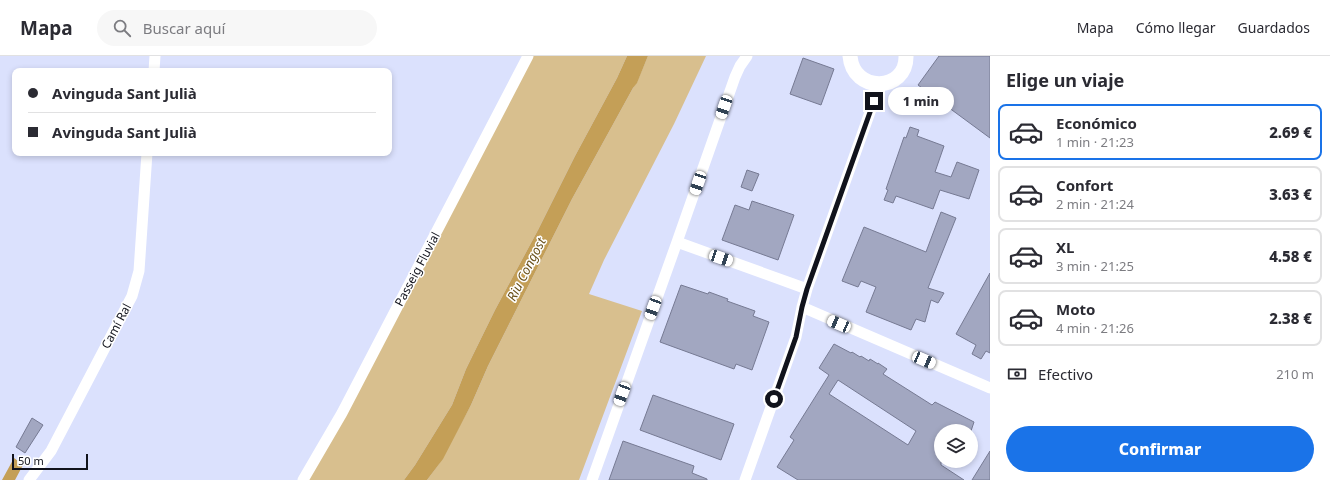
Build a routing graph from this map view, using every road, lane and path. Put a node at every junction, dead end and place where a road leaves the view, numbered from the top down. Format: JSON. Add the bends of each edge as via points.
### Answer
{"nodes":[{"id":1,"x":155,"y":56,"type":"edge"},
{"id":2,"x":528,"y":56,"type":"edge"},
{"id":3,"x":747,"y":56,"type":"edge"},
{"id":4,"x":850,"y":56,"type":"edge"},
{"id":5,"x":906,"y":56,"type":"edge"},
{"id":6,"x":154,"y":68,"type":"edge"},
{"id":7,"x":878,"y":84,"type":"junction"},
{"id":8,"x":148,"y":156,"type":"edge"},
{"id":9,"x":677,"y":242,"type":"junction"},
{"id":10,"x":807,"y":289,"type":"junction"},
{"id":11,"x":802,"y":307,"type":"junction"},
{"id":12,"x":990,"y":388,"type":"edge"},
{"id":13,"x":29,"y":480,"type":"edge"},
{"id":14,"x":303,"y":480,"type":"edge"},
{"id":15,"x":592,"y":480,"type":"edge"},
{"id":16,"x":745,"y":480,"type":"edge"}],
"edges":[{"from":1,"to":6,"type":"street"},
{"from":2,"to":14,"type":"street","name":"Passeig Fluvial","via":[[342,412]]},
{"from":3,"to":9,"type":"street","via":[[735,77]]},
{"from":4,"to":7,"type":"street","via":[[851,64],[858,76]]},
{"from":5,"to":7,"type":"street","via":[[900,75],[886,83]]},
{"from":7,"to":10,"type":"street"},
{"from":8,"to":13,"type":"street","name":"Camí Ral","via":[[139,270],[132,296],[51,451]]},
{"from":9,"to":10,"type":"street"},
{"from":9,"to":15,"type":"street"},
{"from":10,"to":11,"type":"street"},
{"from":11,"to":12,"type":"street"},
{"from":11,"to":16,"type":"street","via":[[796,337]]}]}
